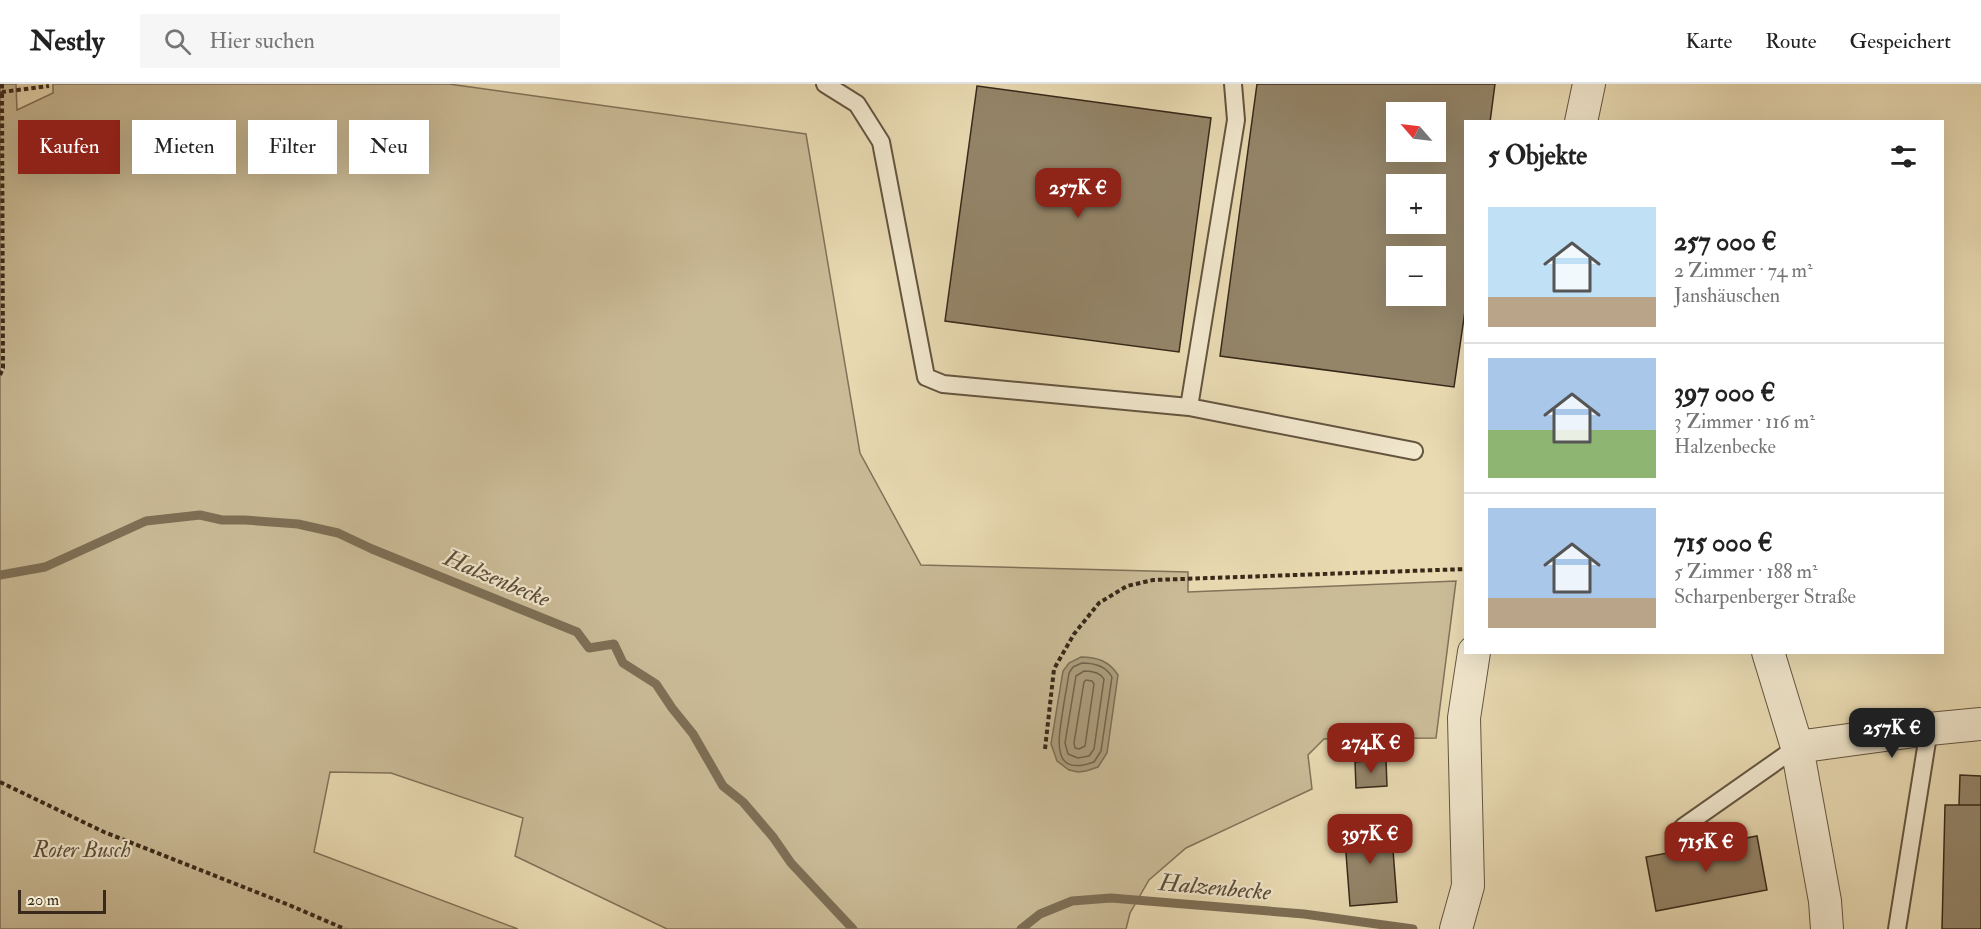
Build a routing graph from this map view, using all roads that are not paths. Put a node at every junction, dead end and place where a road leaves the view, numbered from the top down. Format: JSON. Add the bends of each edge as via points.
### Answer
{"nodes":[{"id":1,"x":1233,"y":84,"type":"edge"},
{"id":2,"x":1589,"y":84,"type":"edge"},
{"id":3,"x":829,"y":85,"type":"edge"},
{"id":4,"x":1581,"y":120,"type":"edge"},
{"id":5,"x":1189,"y":407,"type":"junction"},
{"id":6,"x":1414,"y":452,"type":"dead end"},
{"id":7,"x":1474,"y":654,"type":"edge"},
{"id":8,"x":1769,"y":654,"type":"edge"},
{"id":9,"x":1981,"y":724,"type":"edge"},
{"id":10,"x":1929,"y":729,"type":"junction"},
{"id":11,"x":1797,"y":747,"type":"junction"},
{"id":12,"x":1683,"y":827,"type":"dead end"},
{"id":13,"x":1456,"y":929,"type":"edge"},
{"id":14,"x":1827,"y":929,"type":"edge"},
{"id":15,"x":1897,"y":929,"type":"edge"}],
"edges":[{"from":1,"to":5,"type":"lane","via":[[1236,120]]},
{"from":2,"to":4,"type":"street"},
{"from":3,"to":5,"type":"lane","via":[[856,104],[881,142],[926,377],[943,384]]},
{"from":5,"to":6,"type":"lane"},
{"from":7,"to":13,"type":"street","via":[[1464,718],[1468,886]]},
{"from":8,"to":11,"type":"street"},
{"from":9,"to":10,"type":"street"},
{"from":10,"to":11,"type":"street"},
{"from":10,"to":15,"type":"lane"},
{"from":11,"to":12,"type":"lane"},
{"from":11,"to":14,"type":"street"}]}
